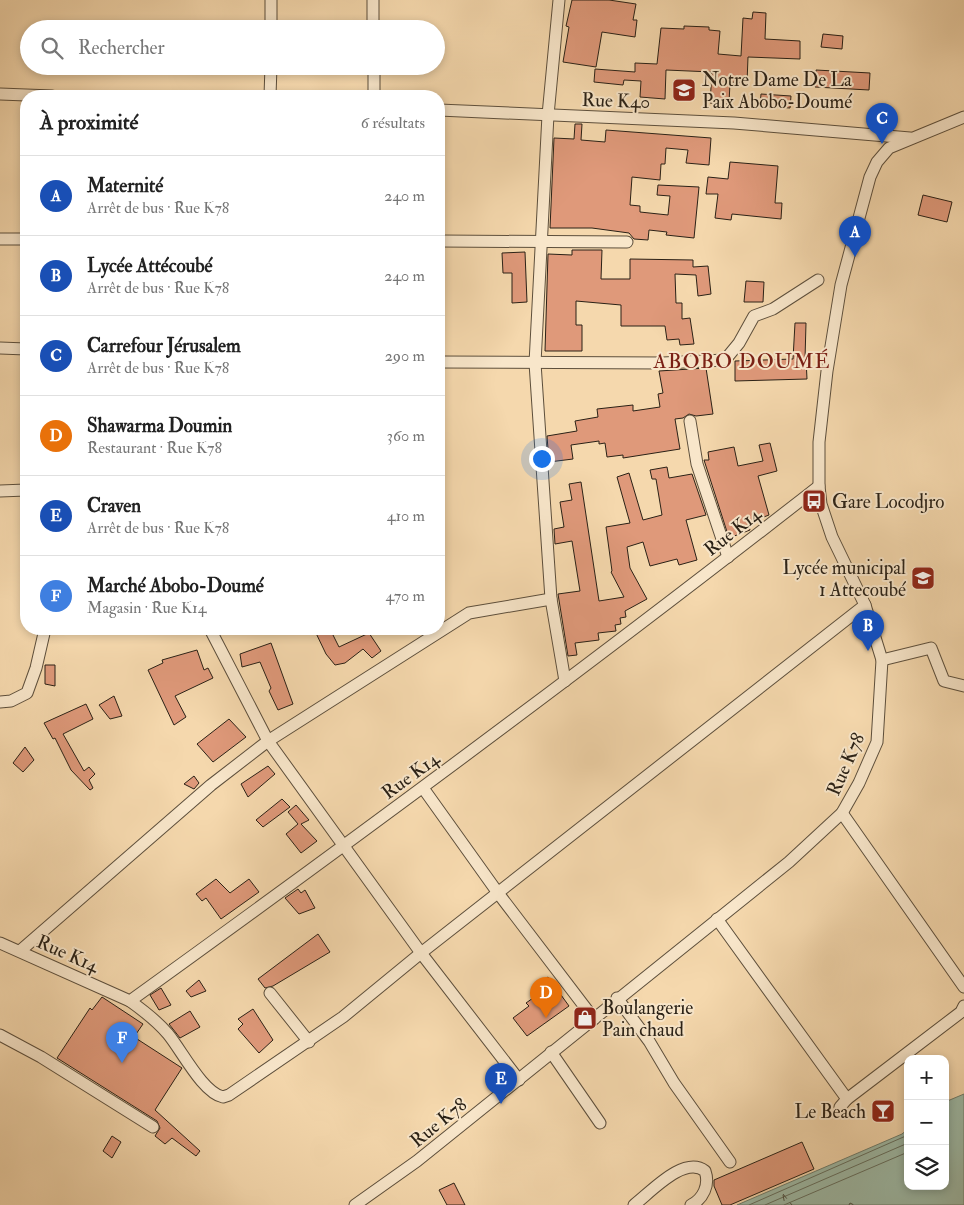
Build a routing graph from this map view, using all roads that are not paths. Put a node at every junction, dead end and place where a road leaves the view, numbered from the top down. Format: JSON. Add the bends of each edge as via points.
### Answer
{"nodes":[{"id":1,"x":270,"y":0,"type":"edge"},
{"id":2,"x":373,"y":0,"type":"edge"},
{"id":3,"x":559,"y":0,"type":"edge"},
{"id":4,"x":270,"y":20,"type":"edge"},
{"id":5,"x":373,"y":20,"type":"edge"},
{"id":6,"x":270,"y":75,"type":"edge"},
{"id":7,"x":374,"y":75,"type":"edge"},
{"id":8,"x":270,"y":90,"type":"edge"},
{"id":9,"x":374,"y":90,"type":"edge"},
{"id":10,"x":0,"y":94,"type":"edge"},
{"id":11,"x":20,"y":95,"type":"edge"},
{"id":12,"x":445,"y":110,"type":"edge"},
{"id":13,"x":548,"y":115,"type":"junction"},
{"id":14,"x":964,"y":117,"type":"edge"},
{"id":15,"x":911,"y":139,"type":"junction"},
{"id":16,"x":0,"y":239,"type":"edge"},
{"id":17,"x":20,"y":239,"type":"edge"},
{"id":18,"x":541,"y":240,"type":"junction"},
{"id":19,"x":445,"y":241,"type":"edge"},
{"id":20,"x":627,"y":242,"type":"dead end"},
{"id":21,"x":818,"y":280,"type":"dead end"},
{"id":22,"x":0,"y":348,"type":"edge"},
{"id":23,"x":20,"y":350,"type":"edge"},
{"id":24,"x":445,"y":362,"type":"edge"},
{"id":25,"x":535,"y":363,"type":"junction"},
{"id":26,"x":690,"y":421,"type":"dead end"},
{"id":27,"x":819,"y":486,"type":"junction"},
{"id":28,"x":20,"y":490,"type":"edge"},
{"id":29,"x":0,"y":491,"type":"edge"},
{"id":30,"x":728,"y":557,"type":"junction"},
{"id":31,"x":550,"y":599,"type":"junction"},
{"id":32,"x":865,"y":605,"type":"junction"},
{"id":33,"x":445,"y":628,"type":"edge"},
{"id":34,"x":44,"y":635,"type":"edge"},
{"id":35,"x":213,"y":635,"type":"edge"},
{"id":36,"x":435,"y":635,"type":"edge"},
{"id":37,"x":882,"y":660,"type":"junction"},
{"id":38,"x":565,"y":681,"type":"junction"},
{"id":39,"x":964,"y":686,"type":"edge"},
{"id":40,"x":0,"y":702,"type":"edge"},
{"id":41,"x":268,"y":742,"type":"junction"},
{"id":42,"x":423,"y":788,"type":"junction"},
{"id":43,"x":842,"y":813,"type":"junction"},
{"id":44,"x":343,"y":844,"type":"junction"},
{"id":45,"x":498,"y":892,"type":"junction"},
{"id":46,"x":717,"y":919,"type":"junction"},
{"id":47,"x":0,"y":943,"type":"edge"},
{"id":48,"x":20,"y":951,"type":"junction"},
{"id":49,"x":421,"y":953,"type":"junction"},
{"id":50,"x":964,"y":987,"type":"edge"},
{"id":51,"x":270,"y":993,"type":"dead end"},
{"id":52,"x":617,"y":998,"type":"junction"},
{"id":53,"x":130,"y":1001,"type":"junction"},
{"id":54,"x":964,"y":1006,"type":"edge"},
{"id":55,"x":594,"y":1019,"type":"junction"},
{"id":56,"x":0,"y":1035,"type":"edge"},
{"id":57,"x":309,"y":1042,"type":"junction"},
{"id":58,"x":551,"y":1052,"type":"junction"},
{"id":59,"x":519,"y":1080,"type":"junction"},
{"id":60,"x":600,"y":1123,"type":"dead end"},
{"id":61,"x":153,"y":1127,"type":"dead end"},
{"id":62,"x":730,"y":1162,"type":"dead end"},
{"id":63,"x":355,"y":1205,"type":"edge"},
{"id":64,"x":634,"y":1205,"type":"edge"},
{"id":65,"x":691,"y":1205,"type":"edge"}],
"edges":[{"from":1,"to":4,"type":"street"},
{"from":2,"to":5,"type":"street"},
{"from":3,"to":13,"type":"street"},
{"from":6,"to":8,"type":"street"},
{"from":7,"to":9,"type":"street"},
{"from":10,"to":11,"type":"street"},
{"from":12,"to":13,"type":"street","name":"Rue K40"},
{"from":13,"to":15,"type":"street","name":"Rue K40","via":[[734,123]]},
{"from":13,"to":18,"type":"street"},
{"from":14,"to":15,"type":"street","name":"Rue K78"},
{"from":15,"to":27,"type":"street","name":"Rue K78","via":[[889,148],[877,162],[870,177],[841,285],[819,442]]},
{"from":16,"to":17,"type":"street"},
{"from":18,"to":19,"type":"street"},
{"from":18,"to":20,"type":"street"},
{"from":18,"to":25,"type":"street"},
{"from":21,"to":25,"type":"street","via":[[773,309],[754,316],[739,344],[725,360]]},
{"from":22,"to":23,"type":"street"},
{"from":24,"to":25,"type":"street"},
{"from":25,"to":31,"type":"street"},
{"from":26,"to":30,"type":"street","via":[[697,464]]},
{"from":27,"to":30,"type":"street","name":"Rue K14"},
{"from":27,"to":32,"type":"street","name":"Rue K78","via":[[821,504],[832,537]]},
{"from":28,"to":29,"type":"street"},
{"from":30,"to":38,"type":"street","name":"Rue K14"},
{"from":31,"to":33,"type":"street","via":[[469,613]]},
{"from":31,"to":38,"type":"street"},
{"from":32,"to":37,"type":"street","name":"Rue K78"},
{"from":32,"to":45,"type":"street"},
{"from":34,"to":40,"type":"street","via":[[28,693],[12,701]]},
{"from":35,"to":41,"type":"street"},
{"from":36,"to":41,"type":"street"},
{"from":37,"to":39,"type":"street","via":[[931,648],[944,681]]},
{"from":37,"to":43,"type":"street","name":"Rue K78","via":[[877,742]]},
{"from":38,"to":42,"type":"street","name":"Rue K14"},
{"from":41,"to":44,"type":"street"},
{"from":41,"to":48,"type":"street","via":[[210,784]]},
{"from":42,"to":44,"type":"street","name":"Rue K14"},
{"from":42,"to":45,"type":"street"},
{"from":43,"to":46,"type":"street","name":"Rue K78","via":[[789,862]]},
{"from":43,"to":50,"type":"street"},
{"from":44,"to":49,"type":"street"},
{"from":44,"to":53,"type":"street","name":"Rue K14"},
{"from":45,"to":49,"type":"street"},
{"from":45,"to":55,"type":"street"},
{"from":46,"to":52,"type":"street","name":"Rue K78"},
{"from":46,"to":54,"type":"street","via":[[844,1103],[961,1012]]},
{"from":47,"to":48,"type":"street","name":"Rue K14"},
{"from":48,"to":53,"type":"street","name":"Rue K14"},
{"from":49,"to":57,"type":"street"},
{"from":49,"to":59,"type":"street"},
{"from":51,"to":57,"type":"street"},
{"from":52,"to":55,"type":"street","name":"Rue K78"},
{"from":52,"to":62,"type":"street"},
{"from":53,"to":57,"type":"street","via":[[167,1033],[202,1082],[216,1095],[229,1094]]},
{"from":55,"to":58,"type":"street","name":"Rue K78"},
{"from":56,"to":61,"type":"street"},
{"from":58,"to":59,"type":"street","name":"Rue K78"},
{"from":58,"to":60,"type":"street"},
{"from":59,"to":63,"type":"street","name":"Rue K78","via":[[417,1161]]},
{"from":64,"to":65,"type":"street","via":[[671,1175],[696,1166],[705,1171],[707,1185],[703,1195]]}]}
